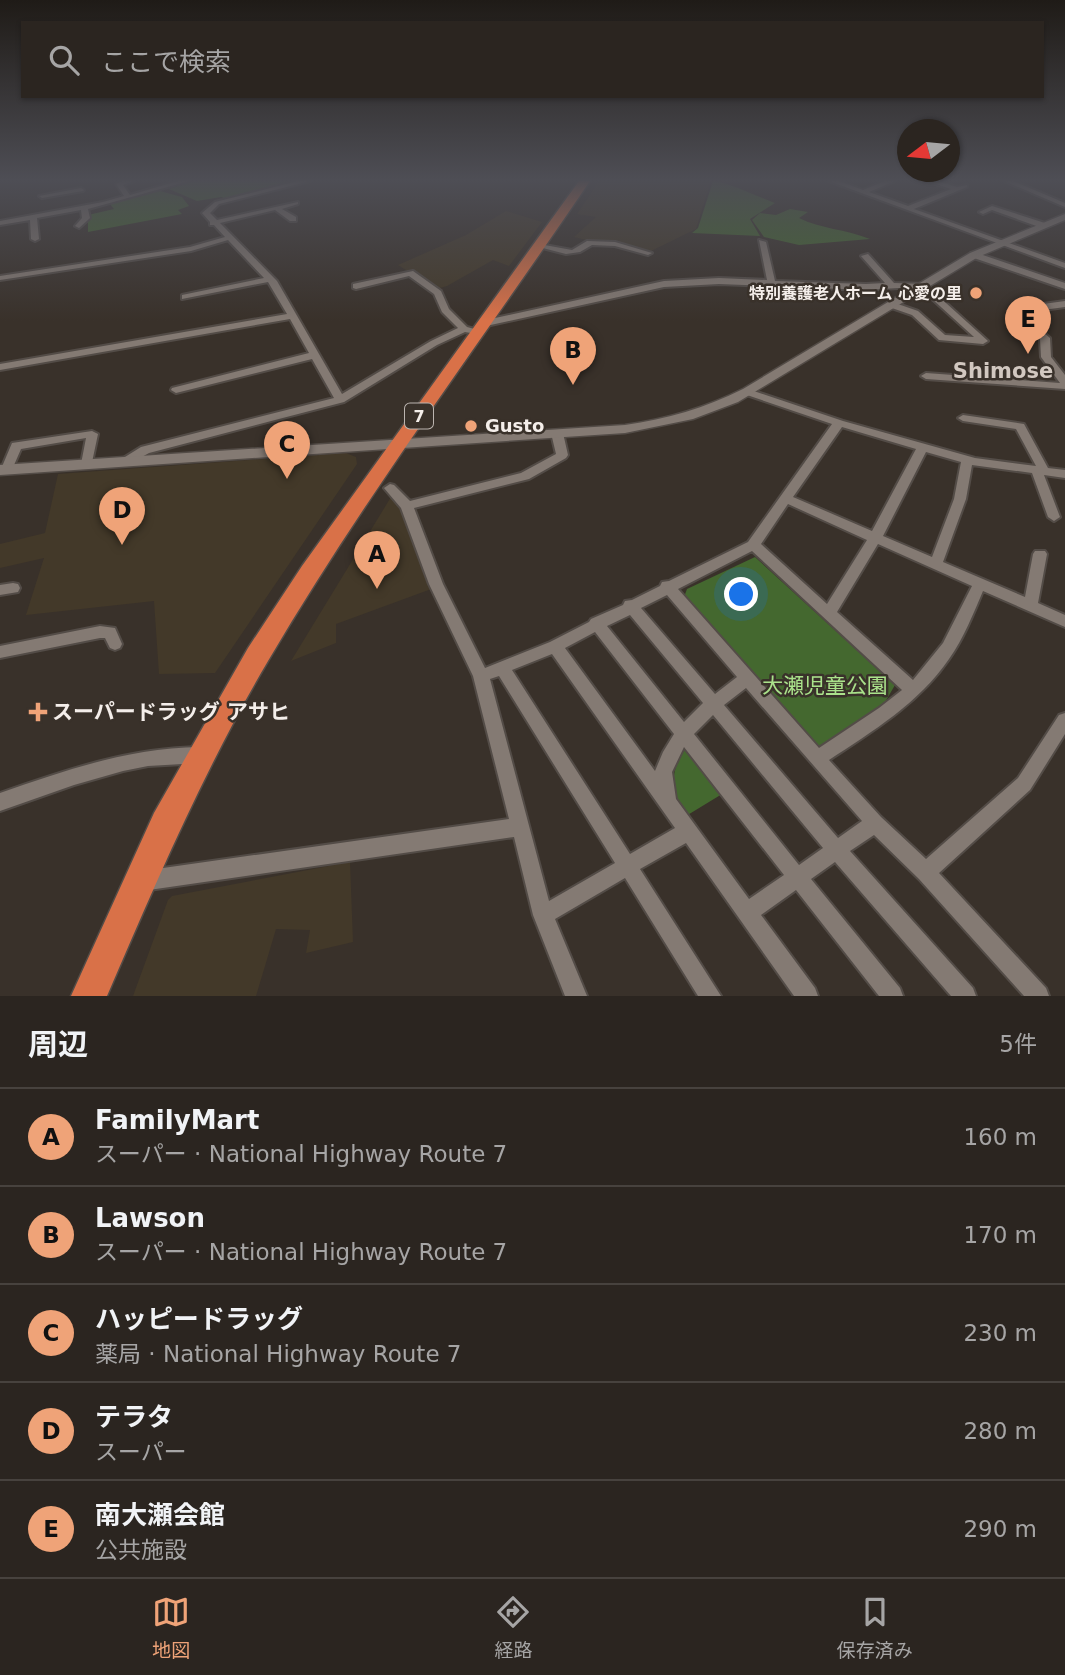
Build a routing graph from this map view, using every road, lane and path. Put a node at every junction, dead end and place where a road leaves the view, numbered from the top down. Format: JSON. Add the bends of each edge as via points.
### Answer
{"nodes":[{"id":1,"x":34,"y":227,"type":"edge"},
{"id":2,"x":217,"y":227,"type":"edge"},
{"id":3,"x":552,"y":227,"type":"edge"},
{"id":4,"x":961,"y":227,"type":"edge"},
{"id":5,"x":1041,"y":227,"type":"edge"},
{"id":6,"x":228,"y":238,"type":"junction"},
{"id":7,"x":35,"y":239,"type":"dead end"},
{"id":8,"x":762,"y":242,"type":"dead end"},
{"id":9,"x":1000,"y":243,"type":"junction"},
{"id":10,"x":539,"y":246,"type":"junction"},
{"id":11,"x":648,"y":253,"type":"dead end"},
{"id":12,"x":974,"y":255,"type":"junction"},
{"id":13,"x":865,"y":256,"type":"dead end"},
{"id":14,"x":1065,"y":267,"type":"edge"},
{"id":15,"x":0,"y":278,"type":"edge"},
{"id":16,"x":269,"y":279,"type":"junction"},
{"id":17,"x":771,"y":281,"type":"junction"},
{"id":18,"x":891,"y":285,"type":"junction"},
{"id":19,"x":356,"y":286,"type":"dead end"},
{"id":20,"x":922,"y":286,"type":"junction"},
{"id":21,"x":1065,"y":286,"type":"edge"},
{"id":22,"x":185,"y":297,"type":"dead end"},
{"id":23,"x":1065,"y":304,"type":"edge"},
{"id":24,"x":892,"y":305,"type":"junction"},
{"id":25,"x":1054,"y":306,"type":"junction"},
{"id":26,"x":1065,"y":313,"type":"edge"},
{"id":27,"x":292,"y":316,"type":"junction"},
{"id":28,"x":476,"y":328,"type":"junction"},
{"id":29,"x":314,"y":355,"type":"junction"},
{"id":30,"x":0,"y":367,"type":"edge"},
{"id":31,"x":926,"y":376,"type":"dead end"},
{"id":32,"x":1065,"y":384,"type":"edge"},
{"id":33,"x":176,"y":390,"type":"dead end"},
{"id":34,"x":748,"y":392,"type":"junction"},
{"id":35,"x":340,"y":400,"type":"junction"},
{"id":36,"x":963,"y":418,"type":"dead end"},
{"id":37,"x":839,"y":423,"type":"junction"},
{"id":38,"x":556,"y":433,"type":"junction"},
{"id":39,"x":398,"y":445,"type":"junction"},
{"id":40,"x":922,"y":448,"type":"junction"},
{"id":41,"x":129,"y":460,"type":"junction"},
{"id":42,"x":967,"y":460,"type":"junction"},
{"id":43,"x":87,"y":464,"type":"junction"},
{"id":44,"x":4,"y":470,"type":"edge"},
{"id":45,"x":1041,"y":471,"type":"junction"},
{"id":46,"x":1065,"y":474,"type":"edge"},
{"id":47,"x":390,"y":488,"type":"dead end"},
{"id":48,"x":787,"y":499,"type":"junction"},
{"id":49,"x":407,"y":506,"type":"junction"},
{"id":50,"x":1054,"y":517,"type":"dead end"},
{"id":51,"x":875,"y":538,"type":"junction"},
{"id":52,"x":753,"y":545,"type":"junction"},
{"id":53,"x":1040,"y":554,"type":"dead end"},
{"id":54,"x":936,"y":564,"type":"junction"},
{"id":55,"x":980,"y":583,"type":"junction"},
{"id":56,"x":667,"y":586,"type":"junction"},
{"id":57,"x":630,"y":605,"type":"junction"},
{"id":58,"x":1030,"y":605,"type":"junction"},
{"id":59,"x":828,"y":615,"type":"junction"},
{"id":60,"x":1065,"y":621,"type":"edge"},
{"id":61,"x":596,"y":623,"type":"junction"},
{"id":62,"x":115,"y":644,"type":"dead end"},
{"id":63,"x":555,"y":646,"type":"junction"},
{"id":64,"x":0,"y":652,"type":"edge"},
{"id":65,"x":502,"y":668,"type":"junction"},
{"id":66,"x":481,"y":676,"type":"junction"},
{"id":67,"x":746,"y":680,"type":"junction"},
{"id":68,"x":913,"y":690,"type":"junction"},
{"id":69,"x":714,"y":702,"type":"junction"},
{"id":70,"x":1065,"y":720,"type":"edge"},
{"id":71,"x":684,"y":733,"type":"junction"},
{"id":72,"x":200,"y":755,"type":"junction"},
{"id":73,"x":817,"y":759,"type":"junction"},
{"id":74,"x":0,"y":802,"type":"edge"},
{"id":75,"x":667,"y":803,"type":"junction"},
{"id":76,"x":875,"y":823,"type":"junction"},
{"id":77,"x":518,"y":827,"type":"junction"},
{"id":78,"x":688,"y":831,"type":"junction"},
{"id":79,"x":836,"y":849,"type":"junction"},
{"id":80,"x":626,"y":864,"type":"junction"},
{"id":81,"x":926,"y":872,"type":"junction"},
{"id":82,"x":796,"y":877,"type":"junction"},
{"id":83,"x":138,"y":881,"type":"junction"},
{"id":84,"x":748,"y":912,"type":"junction"},
{"id":85,"x":542,"y":915,"type":"junction"},
{"id":86,"x":1032,"y":994,"type":"edge"},
{"id":87,"x":89,"y":996,"type":"edge"},
{"id":88,"x":576,"y":996,"type":"edge"},
{"id":89,"x":710,"y":996,"type":"edge"},
{"id":90,"x":807,"y":996,"type":"edge"},
{"id":91,"x":892,"y":996,"type":"edge"},
{"id":92,"x":965,"y":996,"type":"edge"}],
"edges":[{"from":1,"to":7,"type":"street"},
{"from":2,"to":6,"type":"street"},
{"from":3,"to":10,"type":"highway","number":"7"},
{"from":4,"to":9,"type":"street"},
{"from":5,"to":9,"type":"street"},
{"from":6,"to":15,"type":"street","via":[[191,249]]},
{"from":6,"to":16,"type":"street"},
{"from":8,"to":17,"type":"street"},
{"from":9,"to":12,"type":"street"},
{"from":9,"to":14,"type":"street"},
{"from":10,"to":11,"type":"street","via":[[568,254],[590,243],[615,244]]},
{"from":10,"to":28,"type":"highway","number":"7"},
{"from":12,"to":20,"type":"street"},
{"from":12,"to":21,"type":"street"},
{"from":13,"to":18,"type":"street"},
{"from":16,"to":22,"type":"street"},
{"from":16,"to":27,"type":"street"},
{"from":17,"to":18,"type":"street"},
{"from":17,"to":28,"type":"street","via":[[664,284]]},
{"from":18,"to":20,"type":"street"},
{"from":19,"to":28,"type":"street","via":[[410,273],[438,293],[445,310]]},
{"from":20,"to":24,"type":"street"},
{"from":20,"to":24,"type":"street","via":[[984,341],[942,338],[915,313]]},
{"from":23,"to":25,"type":"street"},
{"from":24,"to":34,"type":"street"},
{"from":25,"to":26,"type":"street"},
{"from":25,"to":32,"type":"street","via":[[1014,311],[1045,338],[1046,357]]},
{"from":27,"to":29,"type":"street"},
{"from":27,"to":30,"type":"street"},
{"from":28,"to":35,"type":"street","via":[[410,356]]},
{"from":28,"to":39,"type":"highway","number":"7"},
{"from":29,"to":33,"type":"street"},
{"from":29,"to":35,"type":"street"},
{"from":31,"to":32,"type":"street"},
{"from":34,"to":37,"type":"street"},
{"from":34,"to":38,"type":"street","via":[[714,409],[663,424]]},
{"from":35,"to":41,"type":"street","via":[[145,450]]},
{"from":36,"to":45,"type":"street","via":[[1020,426]]},
{"from":37,"to":40,"type":"street"},
{"from":37,"to":48,"type":"street"},
{"from":38,"to":39,"type":"street"},
{"from":38,"to":49,"type":"street","via":[[562,455],[526,477]]},
{"from":39,"to":41,"type":"street"},
{"from":39,"to":72,"type":"highway","number":"7","via":[[288,607]]},
{"from":40,"to":42,"type":"street"},
{"from":40,"to":51,"type":"street"},
{"from":41,"to":43,"type":"street"},
{"from":42,"to":45,"type":"street"},
{"from":42,"to":54,"type":"street","via":[[960,499]]},
{"from":43,"to":44,"type":"street"},
{"from":43,"to":44,"type":"street","via":[[92,434],[16,446]]},
{"from":45,"to":46,"type":"street"},
{"from":45,"to":50,"type":"street"},
{"from":47,"to":49,"type":"street"},
{"from":48,"to":51,"type":"street"},
{"from":48,"to":52,"type":"street"},
{"from":49,"to":66,"type":"street","via":[[436,584]]},
{"from":51,"to":54,"type":"street"},
{"from":51,"to":59,"type":"street"},
{"from":52,"to":56,"type":"street"},
{"from":52,"to":59,"type":"street"},
{"from":53,"to":58,"type":"street"},
{"from":54,"to":55,"type":"street"},
{"from":55,"to":58,"type":"street"},
{"from":55,"to":68,"type":"street","via":[[944,655]]},
{"from":56,"to":57,"type":"street"},
{"from":56,"to":67,"type":"street"},
{"from":57,"to":61,"type":"street"},
{"from":57,"to":69,"type":"street"},
{"from":58,"to":60,"type":"street"},
{"from":59,"to":68,"type":"street"},
{"from":61,"to":63,"type":"street"},
{"from":61,"to":71,"type":"street"},
{"from":62,"to":64,"type":"street","via":[[110,632],[100,632]]},
{"from":63,"to":65,"type":"street"},
{"from":63,"to":75,"type":"street"},
{"from":65,"to":66,"type":"street"},
{"from":65,"to":80,"type":"street"},
{"from":66,"to":77,"type":"street"},
{"from":67,"to":69,"type":"street"},
{"from":67,"to":73,"type":"street"},
{"from":68,"to":73,"type":"street","via":[[887,713]]},
{"from":69,"to":71,"type":"street"},
{"from":69,"to":79,"type":"street"},
{"from":70,"to":81,"type":"street","via":[[1024,784]]},
{"from":71,"to":75,"type":"street","via":[[662,774]]},
{"from":71,"to":82,"type":"street"},
{"from":72,"to":74,"type":"street","via":[[131,760],[81,772]]},
{"from":72,"to":83,"type":"highway","number":"7"},
{"from":73,"to":76,"type":"street"},
{"from":75,"to":78,"type":"street"},
{"from":76,"to":79,"type":"street"},
{"from":76,"to":81,"type":"street"},
{"from":77,"to":83,"type":"street"},
{"from":77,"to":85,"type":"street"},
{"from":78,"to":80,"type":"street"},
{"from":78,"to":84,"type":"street"},
{"from":79,"to":82,"type":"street"},
{"from":79,"to":92,"type":"street"},
{"from":80,"to":85,"type":"street"},
{"from":80,"to":89,"type":"street"},
{"from":81,"to":86,"type":"street"},
{"from":82,"to":84,"type":"street"},
{"from":82,"to":91,"type":"street"},
{"from":83,"to":87,"type":"highway","number":"7"},
{"from":84,"to":90,"type":"street"},
{"from":85,"to":88,"type":"street"}]}
